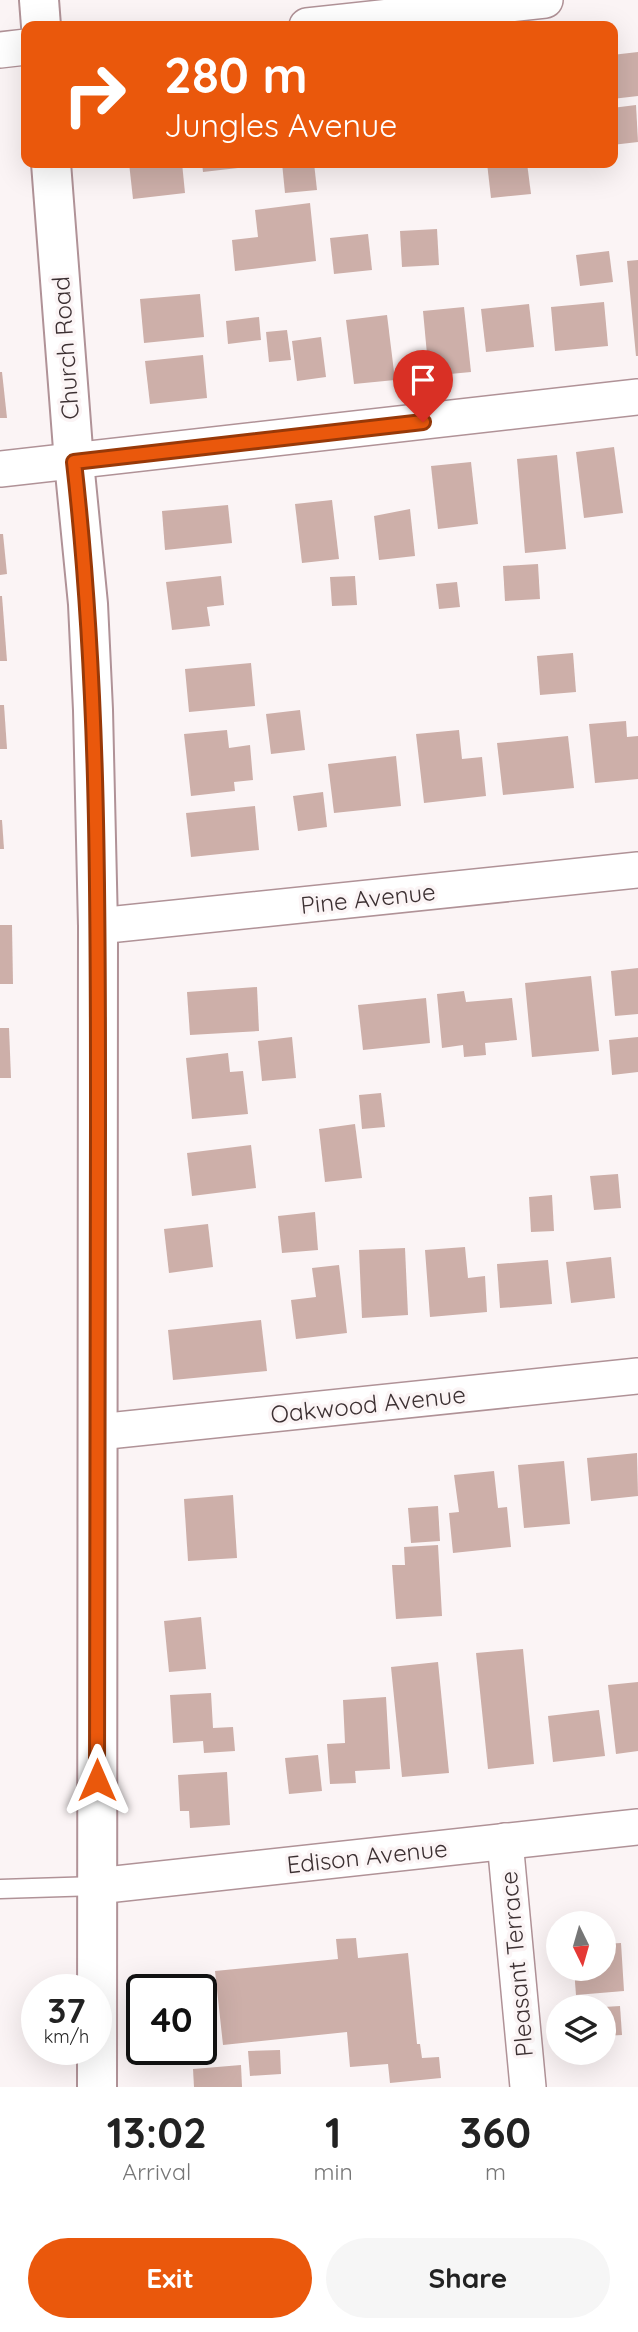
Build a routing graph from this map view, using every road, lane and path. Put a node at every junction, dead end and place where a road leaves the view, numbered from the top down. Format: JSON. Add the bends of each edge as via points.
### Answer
{"nodes":[{"id":1,"x":39,"y":0,"type":"edge"},
{"id":2,"x":545,"y":0,"type":"edge"},
{"id":3,"x":41,"y":21,"type":"edge"},
{"id":4,"x":353,"y":21,"type":"edge"},
{"id":5,"x":21,"y":48,"type":"edge"},
{"id":6,"x":0,"y":50,"type":"edge"},
{"id":7,"x":51,"y":168,"type":"edge"},
{"id":8,"x":638,"y":397,"type":"edge"},
{"id":9,"x":74,"y":462,"type":"junction"},
{"id":10,"x":0,"y":469,"type":"edge"},
{"id":11,"x":638,"y":870,"type":"edge"},
{"id":12,"x":98,"y":926,"type":"junction"},
{"id":13,"x":638,"y":1376,"type":"edge"},
{"id":14,"x":98,"y":1432,"type":"junction"},
{"id":15,"x":638,"y":1827,"type":"edge"},
{"id":16,"x":505,"y":1841,"type":"junction"},
{"id":17,"x":97,"y":1886,"type":"junction"},
{"id":18,"x":0,"y":1889,"type":"edge"},
{"id":19,"x":97,"y":2087,"type":"edge"},
{"id":20,"x":528,"y":2087,"type":"edge"}],
"edges":[{"from":1,"to":3,"type":"street"},
{"from":2,"to":4,"type":"street"},
{"from":5,"to":6,"type":"street"},
{"from":7,"to":9,"type":"street","name":"Church Road"},
{"from":8,"to":9,"type":"street"},
{"from":9,"to":10,"type":"street"},
{"from":9,"to":12,"type":"street","name":"Church Road","via":[[89,631]]},
{"from":11,"to":12,"type":"street","name":"Pine Avenue"},
{"from":12,"to":14,"type":"street","name":"Church Road"},
{"from":13,"to":14,"type":"street","name":"Oakwood Avenue"},
{"from":14,"to":17,"type":"street","name":"Church Road"},
{"from":15,"to":16,"type":"street","name":"Edison Avenue"},
{"from":16,"to":17,"type":"street","name":"Edison Avenue"},
{"from":16,"to":20,"type":"street","name":"Pleasant Terrace"},
{"from":17,"to":18,"type":"lane"},
{"from":17,"to":19,"type":"street","name":"Church Road"}]}
